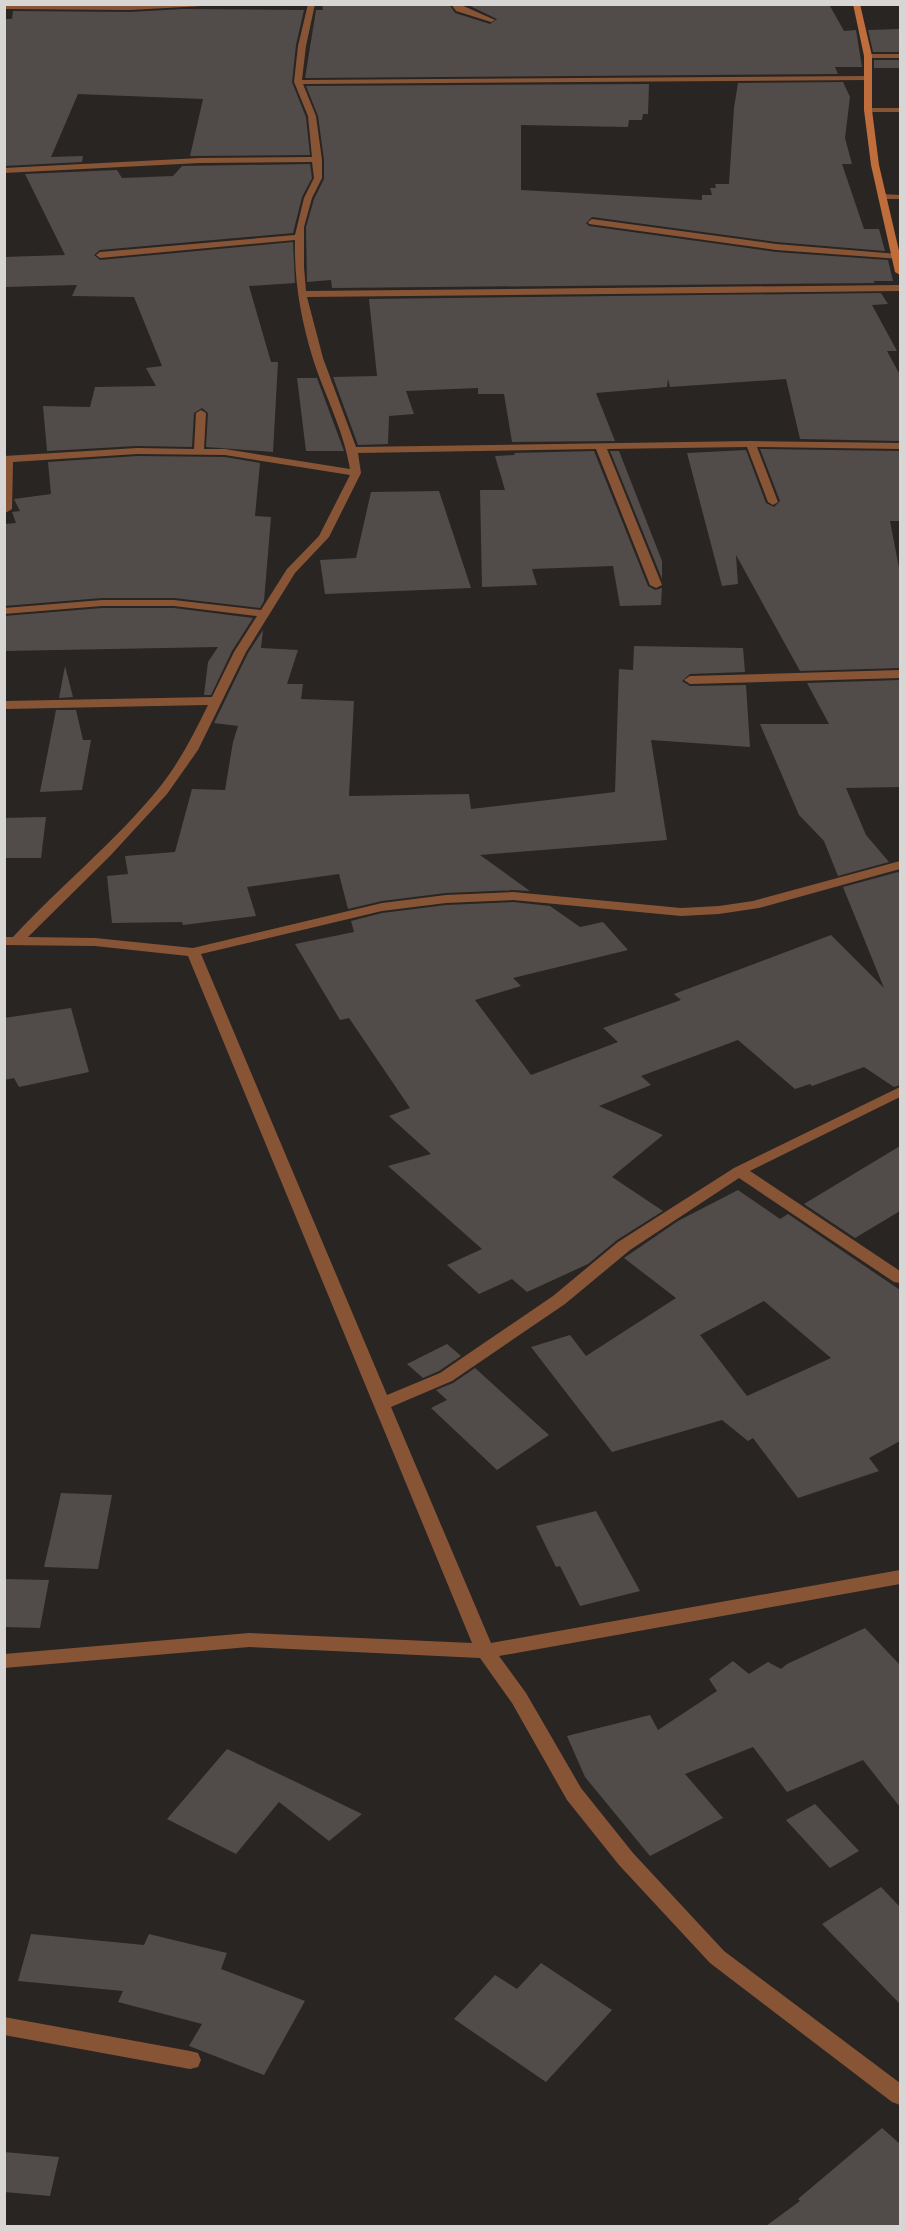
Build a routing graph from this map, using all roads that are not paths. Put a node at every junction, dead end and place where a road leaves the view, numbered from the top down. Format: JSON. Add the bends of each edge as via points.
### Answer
{"nodes":[{"id":1,"x":235,"y":4,"type":"edge"},
{"id":2,"x":312,"y":4,"type":"edge"},
{"id":3,"x":454,"y":4,"type":"edge"},
{"id":4,"x":856,"y":4,"type":"edge"},
{"id":5,"x":39,"y":5,"type":"edge"},
{"id":6,"x":4,"y":7,"type":"edge"},
{"id":7,"x":491,"y":20,"type":"dead end"},
{"id":8,"x":868,"y":56,"type":"junction"},
{"id":9,"x":900,"y":56,"type":"edge"},
{"id":10,"x":867,"y":78,"type":"junction"},
{"id":11,"x":298,"y":82,"type":"junction"},
{"id":12,"x":868,"y":110,"type":"junction"},
{"id":13,"x":900,"y":110,"type":"edge"},
{"id":14,"x":318,"y":160,"type":"junction"},
{"id":15,"x":4,"y":171,"type":"edge"},
{"id":16,"x":882,"y":197,"type":"junction"},
{"id":17,"x":900,"y":197,"type":"edge"},
{"id":18,"x":592,"y":222,"type":"dead end"},
{"id":19,"x":300,"y":237,"type":"junction"},
{"id":20,"x":100,"y":255,"type":"dead end"},
{"id":21,"x":898,"y":257,"type":"junction"},
{"id":22,"x":900,"y":272,"type":"edge"},
{"id":23,"x":900,"y":288,"type":"edge"},
{"id":24,"x":302,"y":294,"type":"junction"},
{"id":25,"x":201,"y":413,"type":"dead end"},
{"id":26,"x":751,"y":444,"type":"junction"},
{"id":27,"x":900,"y":446,"type":"edge"},
{"id":28,"x":601,"y":448,"type":"junction"},
{"id":29,"x":352,"y":450,"type":"junction"},
{"id":30,"x":199,"y":451,"type":"junction"},
{"id":31,"x":6,"y":459,"type":"edge"},
{"id":32,"x":356,"y":473,"type":"junction"},
{"id":33,"x":773,"y":502,"type":"dead end"},
{"id":34,"x":7,"y":509,"type":"dead end"},
{"id":35,"x":656,"y":585,"type":"dead end"},
{"id":36,"x":4,"y":611,"type":"edge"},
{"id":37,"x":265,"y":614,"type":"junction"},
{"id":38,"x":900,"y":674,"type":"edge"},
{"id":39,"x":690,"y":680,"type":"dead end"},
{"id":40,"x":215,"y":701,"type":"junction"},
{"id":41,"x":4,"y":705,"type":"edge"},
{"id":42,"x":900,"y":865,"type":"edge"},
{"id":43,"x":11,"y":940,"type":"edge"},
{"id":44,"x":193,"y":952,"type":"junction"},
{"id":45,"x":900,"y":1091,"type":"edge"},
{"id":46,"x":739,"y":1171,"type":"junction"},
{"id":47,"x":900,"y":1278,"type":"edge"},
{"id":48,"x":382,"y":1404,"type":"junction"},
{"id":49,"x":900,"y":1577,"type":"edge"},
{"id":50,"x":485,"y":1651,"type":"junction"},
{"id":51,"x":4,"y":1661,"type":"edge"},
{"id":52,"x":4,"y":2026,"type":"edge"},
{"id":53,"x":190,"y":2060,"type":"dead end"},
{"id":54,"x":900,"y":2095,"type":"edge"}],
"edges":[{"from":1,"to":5,"type":"street","via":[[130,8]]},
{"from":2,"to":11,"type":"street"},
{"from":3,"to":7,"type":"street"},
{"from":4,"to":8,"type":"street"},
{"from":5,"to":6,"type":"street"},
{"from":8,"to":9,"type":"street"},
{"from":8,"to":10,"type":"street"},
{"from":10,"to":11,"type":"street"},
{"from":10,"to":12,"type":"street"},
{"from":11,"to":14,"type":"street","via":[[312,116]]},
{"from":12,"to":13,"type":"street"},
{"from":12,"to":16,"type":"street"},
{"from":14,"to":15,"type":"street","via":[[182,160]]},
{"from":14,"to":19,"type":"street","via":[[318,178],[308,198]]},
{"from":16,"to":17,"type":"street"},
{"from":16,"to":21,"type":"street"},
{"from":18,"to":21,"type":"street","via":[[776,248]]},
{"from":19,"to":20,"type":"street"},
{"from":19,"to":24,"type":"street"},
{"from":21,"to":22,"type":"street"},
{"from":23,"to":24,"type":"street"},
{"from":24,"to":29,"type":"street","via":[[318,358]]},
{"from":25,"to":30,"type":"street"},
{"from":26,"to":27,"type":"street"},
{"from":26,"to":28,"type":"street"},
{"from":26,"to":33,"type":"street"},
{"from":28,"to":29,"type":"street"},
{"from":28,"to":35,"type":"street"},
{"from":29,"to":32,"type":"street"},
{"from":30,"to":31,"type":"street"},
{"from":30,"to":32,"type":"street","via":[[264,456]]},
{"from":31,"to":34,"type":"street"},
{"from":32,"to":37,"type":"street","via":[[324,537],[291,572]]},
{"from":36,"to":37,"type":"street","via":[[102,603],[174,603]]},
{"from":37,"to":40,"type":"street"},
{"from":38,"to":39,"type":"street"},
{"from":40,"to":41,"type":"street"},
{"from":40,"to":43,"type":"street","via":[[192,750],[162,791],[105,853]]},
{"from":42,"to":44,"type":"street","via":[[754,905],[719,910],[681,912],[513,896],[446,899],[382,907]]},
{"from":43,"to":44,"type":"street","via":[[95,942]]},
{"from":44,"to":48,"type":"street"},
{"from":45,"to":46,"type":"street"},
{"from":46,"to":47,"type":"street"},
{"from":46,"to":48,"type":"street","via":[[624,1246],[559,1300],[446,1377]]},
{"from":48,"to":50,"type":"street"},
{"from":49,"to":50,"type":"street"},
{"from":50,"to":51,"type":"street","via":[[249,1640]]},
{"from":50,"to":54,"type":"street","via":[[519,1698],[574,1794],[626,1859],[694,1932],[717,1956]]},
{"from":52,"to":53,"type":"street"}]}
